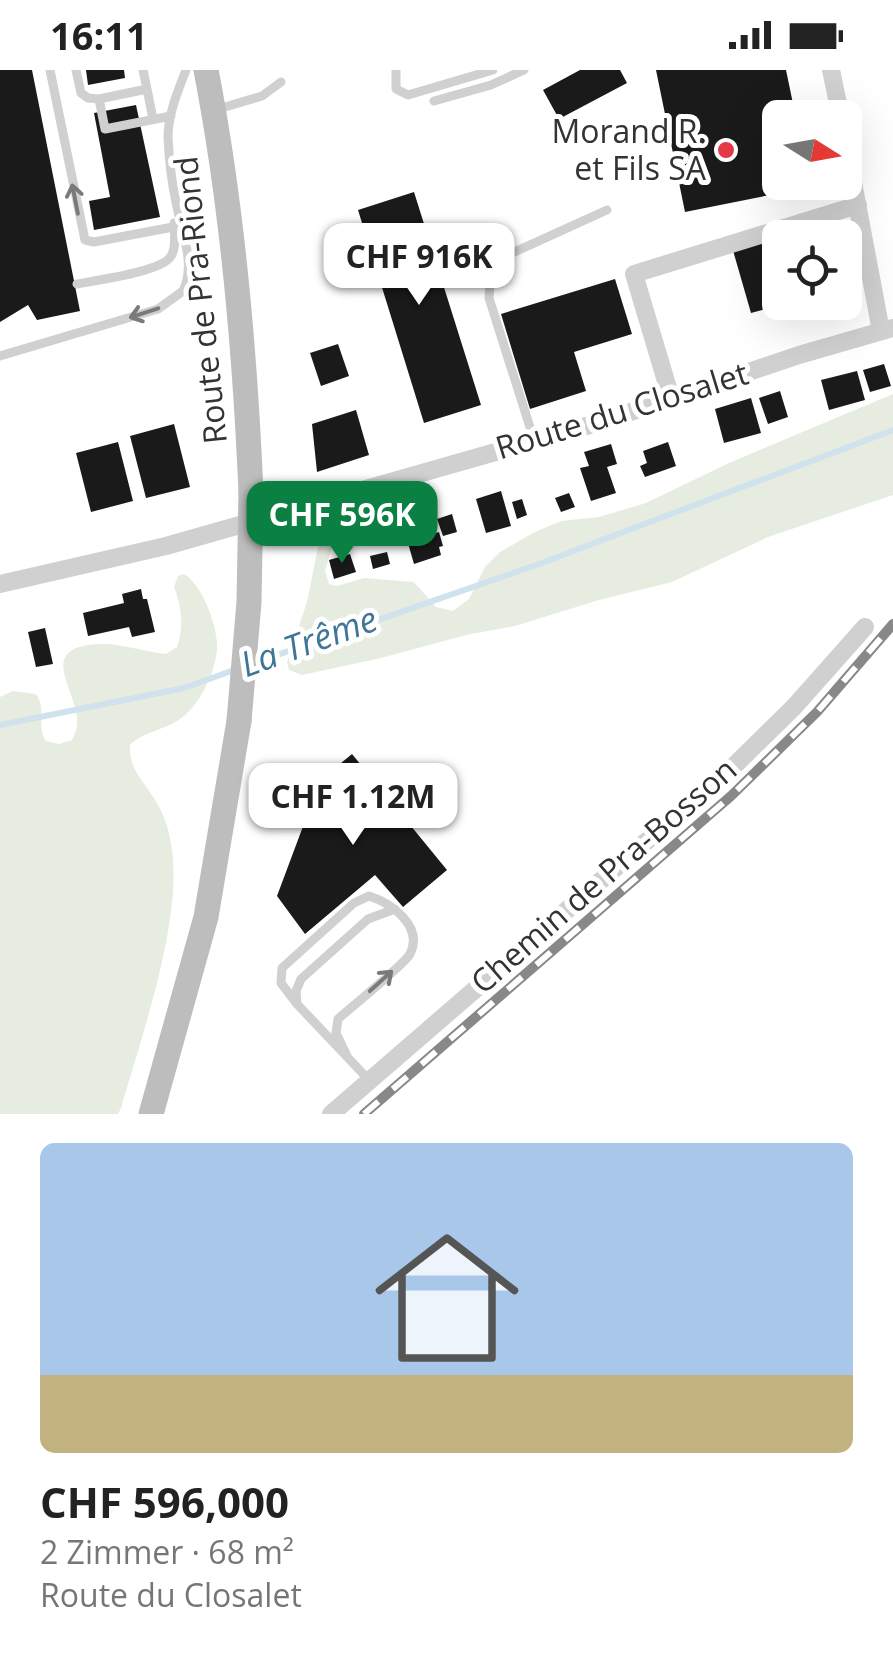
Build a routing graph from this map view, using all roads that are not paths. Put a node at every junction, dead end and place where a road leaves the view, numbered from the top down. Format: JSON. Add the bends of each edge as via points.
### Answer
{"nodes":[{"id":1,"x":50,"y":70,"type":"edge"},
{"id":2,"x":76,"y":70,"type":"edge"},
{"id":3,"x":143,"y":70,"type":"edge"},
{"id":4,"x":186,"y":70,"type":"edge"},
{"id":5,"x":206,"y":70,"type":"edge"},
{"id":6,"x":396,"y":70,"type":"edge"},
{"id":7,"x":493,"y":70,"type":"edge"},
{"id":8,"x":524,"y":70,"type":"edge"},
{"id":9,"x":831,"y":70,"type":"edge"},
{"id":10,"x":281,"y":82,"type":"dead end"},
{"id":11,"x":147,"y":88,"type":"junction"},
{"id":12,"x":99,"y":98,"type":"junction"},
{"id":13,"x":837,"y":100,"type":"edge"},
{"id":14,"x":434,"y":102,"type":"dead end"},
{"id":15,"x":214,"y":110,"type":"junction"},
{"id":16,"x":171,"y":116,"type":"junction"},
{"id":17,"x":152,"y":119,"type":"junction"},
{"id":18,"x":857,"y":200,"type":"edge"},
{"id":19,"x":858,"y":205,"type":"junction"},
{"id":20,"x":608,"y":210,"type":"dead end"},
{"id":21,"x":177,"y":211,"type":"junction"},
{"id":22,"x":174,"y":228,"type":"junction"},
{"id":23,"x":76,"y":284,"type":"dead end"},
{"id":24,"x":887,"y":330,"type":"edge"},
{"id":25,"x":0,"y":356,"type":"edge"},
{"id":26,"x":671,"y":398,"type":"junction"},
{"id":27,"x":534,"y":440,"type":"junction"},
{"id":28,"x":0,"y":584,"type":"edge"},
{"id":29,"x":865,"y":627,"type":"dead end"},
{"id":30,"x":395,"y":909,"type":"junction"},
{"id":31,"x":296,"y":1004,"type":"junction"},
{"id":32,"x":347,"y":1056,"type":"junction"},
{"id":33,"x":370,"y":1080,"type":"junction"},
{"id":34,"x":151,"y":1114,"type":"edge"},
{"id":35,"x":332,"y":1114,"type":"edge"}],
"edges":[{"from":22,"to":1,"type":"lane","one_way":true,"via":[[85,240]]},
{"from":2,"to":12,"type":"lane","via":[[83,95]]},
{"from":3,"to":11,"type":"lane"},
{"from":4,"to":16,"type":"lane"},
{"from":5,"to":15,"type":"main road","name":"Route de Pra-Riond"},
{"from":6,"to":7,"type":"lane","via":[[396,89],[408,96]]},
{"from":8,"to":14,"type":"lane"},
{"from":9,"to":13,"type":"street"},
{"from":10,"to":15,"type":"lane","via":[[262,96]]},
{"from":11,"to":12,"type":"lane"},
{"from":11,"to":17,"type":"lane"},
{"from":12,"to":17,"type":"lane","via":[[105,129]]},
{"from":15,"to":34,"type":"main road","name":"Route de Pra-Riond","bridge":true,"via":[[243,347],[249,602],[239,721],[206,918]]},
{"from":16,"to":17,"type":"lane"},
{"from":16,"to":21,"type":"lane"},
{"from":18,"to":19,"type":"street","name":"Route du Closalet"},
{"from":19,"to":24,"type":"street","name":"Route du Closalet"},
{"from":19,"to":26,"type":"street","via":[[634,274]]},
{"from":20,"to":27,"type":"lane","via":[[500,259],[489,273],[489,298]]},
{"from":21,"to":22,"type":"lane"},
{"from":21,"to":25,"type":"lane","one_way":true,"via":[[188,277],[171,302]]},
{"from":22,"to":23,"type":"lane","via":[[167,261]]},
{"from":24,"to":26,"type":"street","name":"Route du Closalet"},
{"from":26,"to":27,"type":"street","name":"Route du Closalet"},
{"from":27,"to":28,"type":"street","name":"Route du Closalet","via":[[166,546]]},
{"from":29,"to":33,"type":"street","name":"Chemin de Pra-Bosson","via":[[737,763]]},
{"from":30,"to":31,"type":"lane","via":[[368,919],[301,980]]},
{"from":30,"to":31,"type":"lane","via":[[369,896],[354,903],[282,968],[281,984]]},
{"from":32,"to":30,"type":"lane","one_way":true,"via":[[336,1033],[338,1019],[410,955],[412,938]]},
{"from":31,"to":32,"type":"lane"},
{"from":32,"to":33,"type":"lane"},
{"from":33,"to":35,"type":"street","name":"Chemin de Pra-Bosson"}]}
